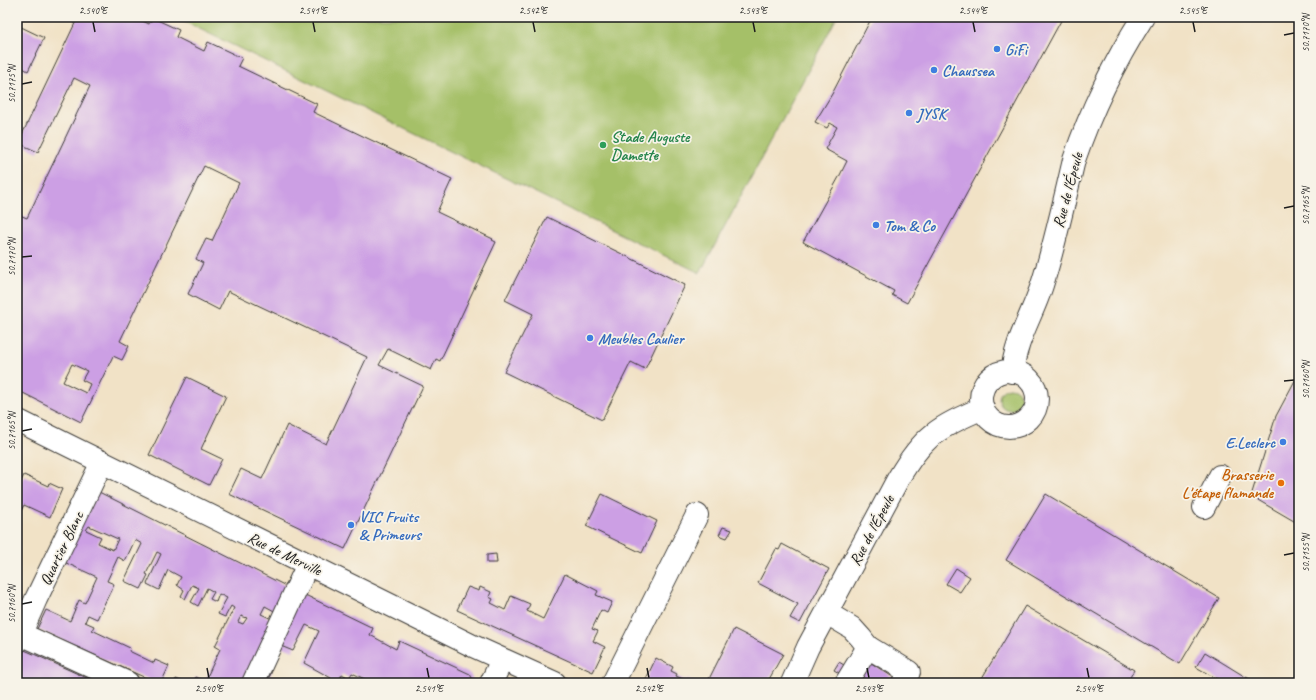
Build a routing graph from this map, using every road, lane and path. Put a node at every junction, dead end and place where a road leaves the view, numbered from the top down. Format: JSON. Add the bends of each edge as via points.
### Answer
{"nodes":[{"id":1,"x":1143,"y":17,"type":"edge"},
{"id":2,"x":1012,"y":372,"type":"junction"},
{"id":3,"x":983,"y":408,"type":"junction"},
{"id":4,"x":17,"y":420,"type":"edge"},
{"id":5,"x":102,"y":462,"type":"junction"},
{"id":6,"x":1220,"y":476,"type":"dead end"},
{"id":7,"x":1204,"y":507,"type":"dead end"},
{"id":8,"x":696,"y":515,"type":"dead end"},
{"id":9,"x":308,"y":564,"type":"junction"},
{"id":10,"x":827,"y":613,"type":"junction"},
{"id":11,"x":19,"y":638,"type":"edge"},
{"id":12,"x":868,"y":648,"type":"junction"},
{"id":13,"x":502,"y":660,"type":"junction"},
{"id":14,"x":128,"y":683,"type":"edge"},
{"id":15,"x":253,"y":683,"type":"edge"},
{"id":16,"x":490,"y":683,"type":"edge"},
{"id":17,"x":555,"y":683,"type":"edge"},
{"id":18,"x":613,"y":683,"type":"edge"},
{"id":19,"x":792,"y":683,"type":"edge"},
{"id":20,"x":846,"y":683,"type":"edge"},
{"id":21,"x":903,"y":683,"type":"edge"}],
"edges":[{"from":1,"to":2,"type":"street","name":"Rue de l'Épeule","via":[[1107,82],[1080,143],[1046,273],[1018,342]]},
{"from":2,"to":3,"type":"street","via":[[996,375],[986,384],[982,398]]},
{"from":2,"to":3,"type":"street","via":[[1025,377],[1036,392],[1036,406],[1029,418],[1017,426],[1003,426],[990,420]]},
{"from":3,"to":10,"type":"street","name":"Rue de l'Épeule","via":[[947,424],[927,438],[917,449],[898,479]]},
{"from":4,"to":5,"type":"street","name":"Rue de Merville"},
{"from":5,"to":9,"type":"street","name":"Rue de Merville"},
{"from":5,"to":11,"type":"street","name":"Quartier Blanc"},
{"from":6,"to":7,"type":"street"},
{"from":8,"to":18,"type":"street"},
{"from":9,"to":13,"type":"street","name":"Rue de Merville"},
{"from":9,"to":15,"type":"street"},
{"from":10,"to":12,"type":"street","via":[[852,628]]},
{"from":10,"to":19,"type":"street","name":"Rue de l'Épeule"},
{"from":11,"to":14,"type":"street","name":"Quartier Blanc"},
{"from":12,"to":20,"type":"street"},
{"from":12,"to":21,"type":"street","via":[[909,672]]},
{"from":13,"to":16,"type":"street"},
{"from":13,"to":17,"type":"street","name":"Rue de Merville"}]}
